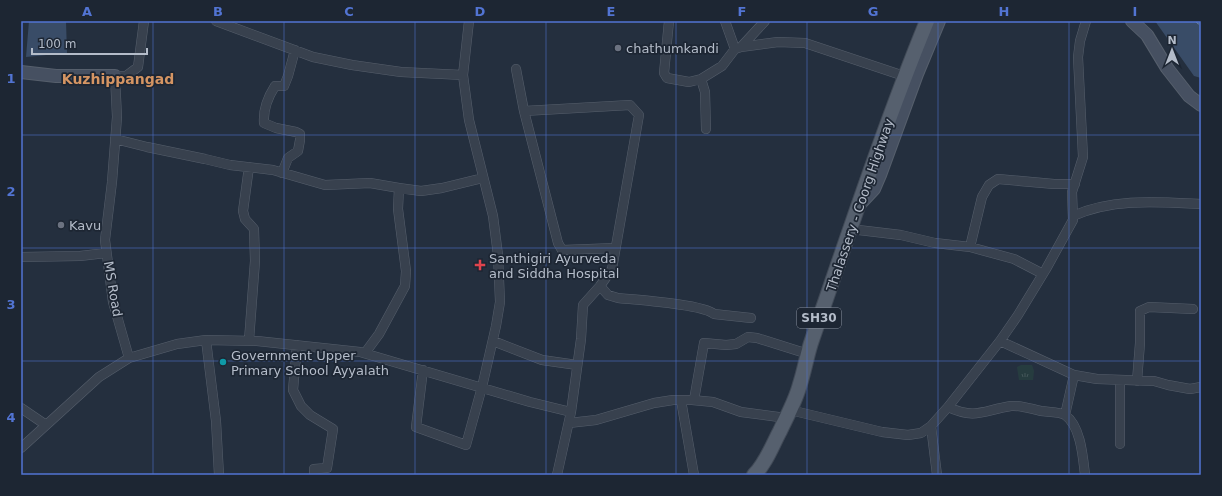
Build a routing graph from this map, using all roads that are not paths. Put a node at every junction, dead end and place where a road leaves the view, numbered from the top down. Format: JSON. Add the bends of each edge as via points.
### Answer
{"nodes":[{"id":1,"x":144,"y":21,"type":"edge"},
{"id":2,"x":216,"y":21,"type":"edge"},
{"id":3,"x":469,"y":21,"type":"edge"},
{"id":4,"x":669,"y":21,"type":"edge"},
{"id":5,"x":726,"y":21,"type":"edge"},
{"id":6,"x":765,"y":21,"type":"edge"},
{"id":7,"x":918,"y":21,"type":"edge"},
{"id":8,"x":927,"y":21,"type":"edge"},
{"id":9,"x":939,"y":21,"type":"edge"},
{"id":10,"x":1086,"y":21,"type":"edge"},
{"id":11,"x":1132,"y":21,"type":"edge"},
{"id":12,"x":738,"y":48,"type":"junction"},
{"id":13,"x":295,"y":50,"type":"junction"},
{"id":14,"x":516,"y":69,"type":"dead end"},
{"id":15,"x":21,"y":72,"type":"edge"},
{"id":16,"x":898,"y":74,"type":"junction"},
{"id":17,"x":463,"y":75,"type":"junction"},
{"id":18,"x":115,"y":76,"type":"junction"},
{"id":19,"x":701,"y":79,"type":"junction"},
{"id":20,"x":1201,"y":105,"type":"edge"},
{"id":21,"x":524,"y":111,"type":"junction"},
{"id":22,"x":706,"y":129,"type":"dead end"},
{"id":23,"x":115,"y":139,"type":"junction"},
{"id":24,"x":249,"y":167,"type":"junction"},
{"id":25,"x":282,"y":173,"type":"junction"},
{"id":26,"x":869,"y":177,"type":"junction"},
{"id":27,"x":483,"y":178,"type":"junction"},
{"id":28,"x":1075,"y":184,"type":"junction"},
{"id":29,"x":399,"y":188,"type":"junction"},
{"id":30,"x":1201,"y":204,"type":"edge"},
{"id":31,"x":857,"y":208,"type":"junction"},
{"id":32,"x":1073,"y":216,"type":"junction"},
{"id":33,"x":850,"y":229,"type":"junction"},
{"id":34,"x":970,"y":247,"type":"junction"},
{"id":35,"x":615,"y":248,"type":"junction"},
{"id":36,"x":106,"y":253,"type":"junction"},
{"id":37,"x":21,"y":257,"type":"edge"},
{"id":38,"x":1043,"y":274,"type":"junction"},
{"id":39,"x":600,"y":286,"type":"junction"},
{"id":40,"x":1193,"y":309,"type":"dead end"},
{"id":41,"x":751,"y":318,"type":"dead end"},
{"id":42,"x":206,"y":340,"type":"junction"},
{"id":43,"x":249,"y":340,"type":"junction"},
{"id":44,"x":493,"y":341,"type":"junction"},
{"id":45,"x":1000,"y":341,"type":"junction"},
{"id":46,"x":297,"y":345,"type":"junction"},
{"id":47,"x":365,"y":353,"type":"junction"},
{"id":48,"x":808,"y":354,"type":"junction"},
{"id":49,"x":129,"y":358,"type":"junction"},
{"id":50,"x":577,"y":365,"type":"junction"},
{"id":51,"x":423,"y":370,"type":"junction"},
{"id":52,"x":1074,"y":375,"type":"junction"},
{"id":53,"x":1120,"y":380,"type":"junction"},
{"id":54,"x":1137,"y":381,"type":"junction"},
{"id":55,"x":482,"y":387,"type":"junction"},
{"id":56,"x":1201,"y":387,"type":"edge"},
{"id":57,"x":681,"y":400,"type":"junction"},
{"id":58,"x":694,"y":400,"type":"junction"},
{"id":59,"x":948,"y":407,"type":"junction"},
{"id":60,"x":21,"y":408,"type":"edge"},
{"id":61,"x":571,"y":412,"type":"junction"},
{"id":62,"x":788,"y":414,"type":"junction"},
{"id":63,"x":1065,"y":415,"type":"junction"},
{"id":64,"x":569,"y":423,"type":"junction"},
{"id":65,"x":46,"y":425,"type":"junction"},
{"id":66,"x":931,"y":426,"type":"junction"},
{"id":67,"x":1120,"y":444,"type":"dead end"},
{"id":68,"x":21,"y":448,"type":"edge"},
{"id":69,"x":219,"y":475,"type":"edge"},
{"id":70,"x":314,"y":475,"type":"edge"},
{"id":71,"x":557,"y":475,"type":"edge"},
{"id":72,"x":694,"y":475,"type":"edge"},
{"id":73,"x":754,"y":475,"type":"edge"},
{"id":74,"x":938,"y":475,"type":"edge"},
{"id":75,"x":1085,"y":475,"type":"edge"}],
"edges":[{"from":1,"to":18,"type":"street","via":[[138,67],[126,76]]},
{"from":2,"to":13,"type":"street"},
{"from":3,"to":17,"type":"street"},
{"from":4,"to":19,"type":"street","via":[[664,73],[667,78],[689,82]]},
{"from":5,"to":12,"type":"street"},
{"from":6,"to":12,"type":"street"},
{"from":7,"to":16,"type":"main road","number":"SH30"},
{"from":8,"to":26,"type":"main road","name":"Thalassery - Coorg Highway","number":"SH30"},
{"from":9,"to":31,"type":"street","via":[[874,189]]},
{"from":10,"to":28,"type":"street","via":[[1078,57],[1083,157]]},
{"from":11,"to":20,"type":"street","via":[[1147,35],[1167,68],[1190,96]]},
{"from":12,"to":16,"type":"street","via":[[778,42],[805,43]]},
{"from":12,"to":19,"type":"street","via":[[722,66]]},
{"from":13,"to":17,"type":"street","via":[[312,57],[352,65],[401,72]]},
{"from":13,"to":25,"type":"street","via":[[284,86],[275,86],[270,94],[264,117],[264,123],[300,134],[298,151],[288,158]]},
{"from":14,"to":21,"type":"street"},
{"from":15,"to":18,"type":"street","via":[[56,76]]},
{"from":16,"to":26,"type":"main road","number":"SH30","via":[[869,154]]},
{"from":17,"to":27,"type":"street","via":[[469,120]]},
{"from":18,"to":23,"type":"street","name":"MS Road"},
{"from":19,"to":22,"type":"street","via":[[705,92]]},
{"from":21,"to":35,"type":"street","via":[[558,244],[562,250]]},
{"from":21,"to":35,"type":"street","via":[[630,105],[639,114]]},
{"from":23,"to":24,"type":"street"},
{"from":23,"to":36,"type":"street","name":"MS Road","via":[[105,240]]},
{"from":24,"to":25,"type":"street"},
{"from":24,"to":43,"type":"street","via":[[243,211],[245,219],[254,229],[255,261]]},
{"from":25,"to":29,"type":"street","via":[[325,184],[370,183]]},
{"from":26,"to":31,"type":"main road","name":"Thalassery - Coorg Highway","number":"SH30"},
{"from":27,"to":29,"type":"street","via":[[442,188]]},
{"from":27,"to":44,"type":"street","via":[[498,255],[500,302]]},
{"from":28,"to":32,"type":"street","via":[[1072,192]]},
{"from":28,"to":34,"type":"street","via":[[998,179],[989,185],[982,197]]},
{"from":29,"to":47,"type":"street","via":[[398,208],[406,271],[405,286],[379,334]]},
{"from":30,"to":32,"type":"street","via":[[1133,201],[1087,210]]},
{"from":31,"to":33,"type":"main road","name":"Thalassery - Coorg Highway","number":"SH30"},
{"from":32,"to":38,"type":"street"},
{"from":33,"to":34,"type":"street"},
{"from":33,"to":48,"type":"main road","name":"Thalassery - Coorg Highway","number":"SH30"},
{"from":34,"to":38,"type":"street","via":[[1014,259]]},
{"from":35,"to":39,"type":"street","via":[[612,269]]},
{"from":36,"to":37,"type":"street"},
{"from":36,"to":49,"type":"street","name":"MS Road","via":[[113,302]]},
{"from":38,"to":45,"type":"street"},
{"from":39,"to":41,"type":"street","via":[[608,295],[618,298],[694,307],[714,314]]},
{"from":39,"to":50,"type":"street","via":[[583,305]]},
{"from":40,"to":54,"type":"street","via":[[1150,307],[1140,311]]},
{"from":42,"to":43,"type":"street"},
{"from":42,"to":49,"type":"street","via":[[177,344]]},
{"from":42,"to":69,"type":"street","via":[[216,421]]},
{"from":43,"to":46,"type":"street"},
{"from":44,"to":50,"type":"street","via":[[542,360]]},
{"from":44,"to":55,"type":"street"},
{"from":45,"to":52,"type":"street"},
{"from":45,"to":59,"type":"street"},
{"from":46,"to":47,"type":"street"},
{"from":46,"to":70,"type":"street","via":[[293,390],[301,406],[310,415],[333,429],[327,468],[314,469]]},
{"from":47,"to":51,"type":"street"},
{"from":48,"to":58,"type":"street","via":[[748,337],[736,344],[704,343]]},
{"from":48,"to":62,"type":"main road","name":"Thalassery - Coorg Highway","number":"SH30","via":[[800,385]]},
{"from":49,"to":65,"type":"street","via":[[99,376]]},
{"from":50,"to":61,"type":"street"},
{"from":51,"to":55,"type":"street"},
{"from":51,"to":55,"type":"street","via":[[416,427],[466,445]]},
{"from":52,"to":53,"type":"street"},
{"from":52,"to":63,"type":"street"},
{"from":53,"to":54,"type":"street"},
{"from":53,"to":67,"type":"street"},
{"from":54,"to":56,"type":"street","via":[[1154,381],[1190,388]]},
{"from":55,"to":61,"type":"street"},
{"from":57,"to":58,"type":"street"},
{"from":57,"to":64,"type":"street","via":[[654,403],[596,420]]},
{"from":57,"to":72,"type":"street"},
{"from":58,"to":62,"type":"street","via":[[713,402],[741,412]]},
{"from":59,"to":63,"type":"street","via":[[974,414],[1023,406]]},
{"from":59,"to":66,"type":"street"},
{"from":60,"to":65,"type":"street"},
{"from":61,"to":64,"type":"street"},
{"from":62,"to":66,"type":"street","via":[[908,435],[921,433]]},
{"from":62,"to":73,"type":"main road","name":"Thalassery - Coorg Highway","number":"SH30","via":[[764,462]]},
{"from":63,"to":75,"type":"street","via":[[1073,424],[1080,439]]},
{"from":64,"to":71,"type":"street"},
{"from":65,"to":68,"type":"street"},
{"from":66,"to":74,"type":"street"}]}
